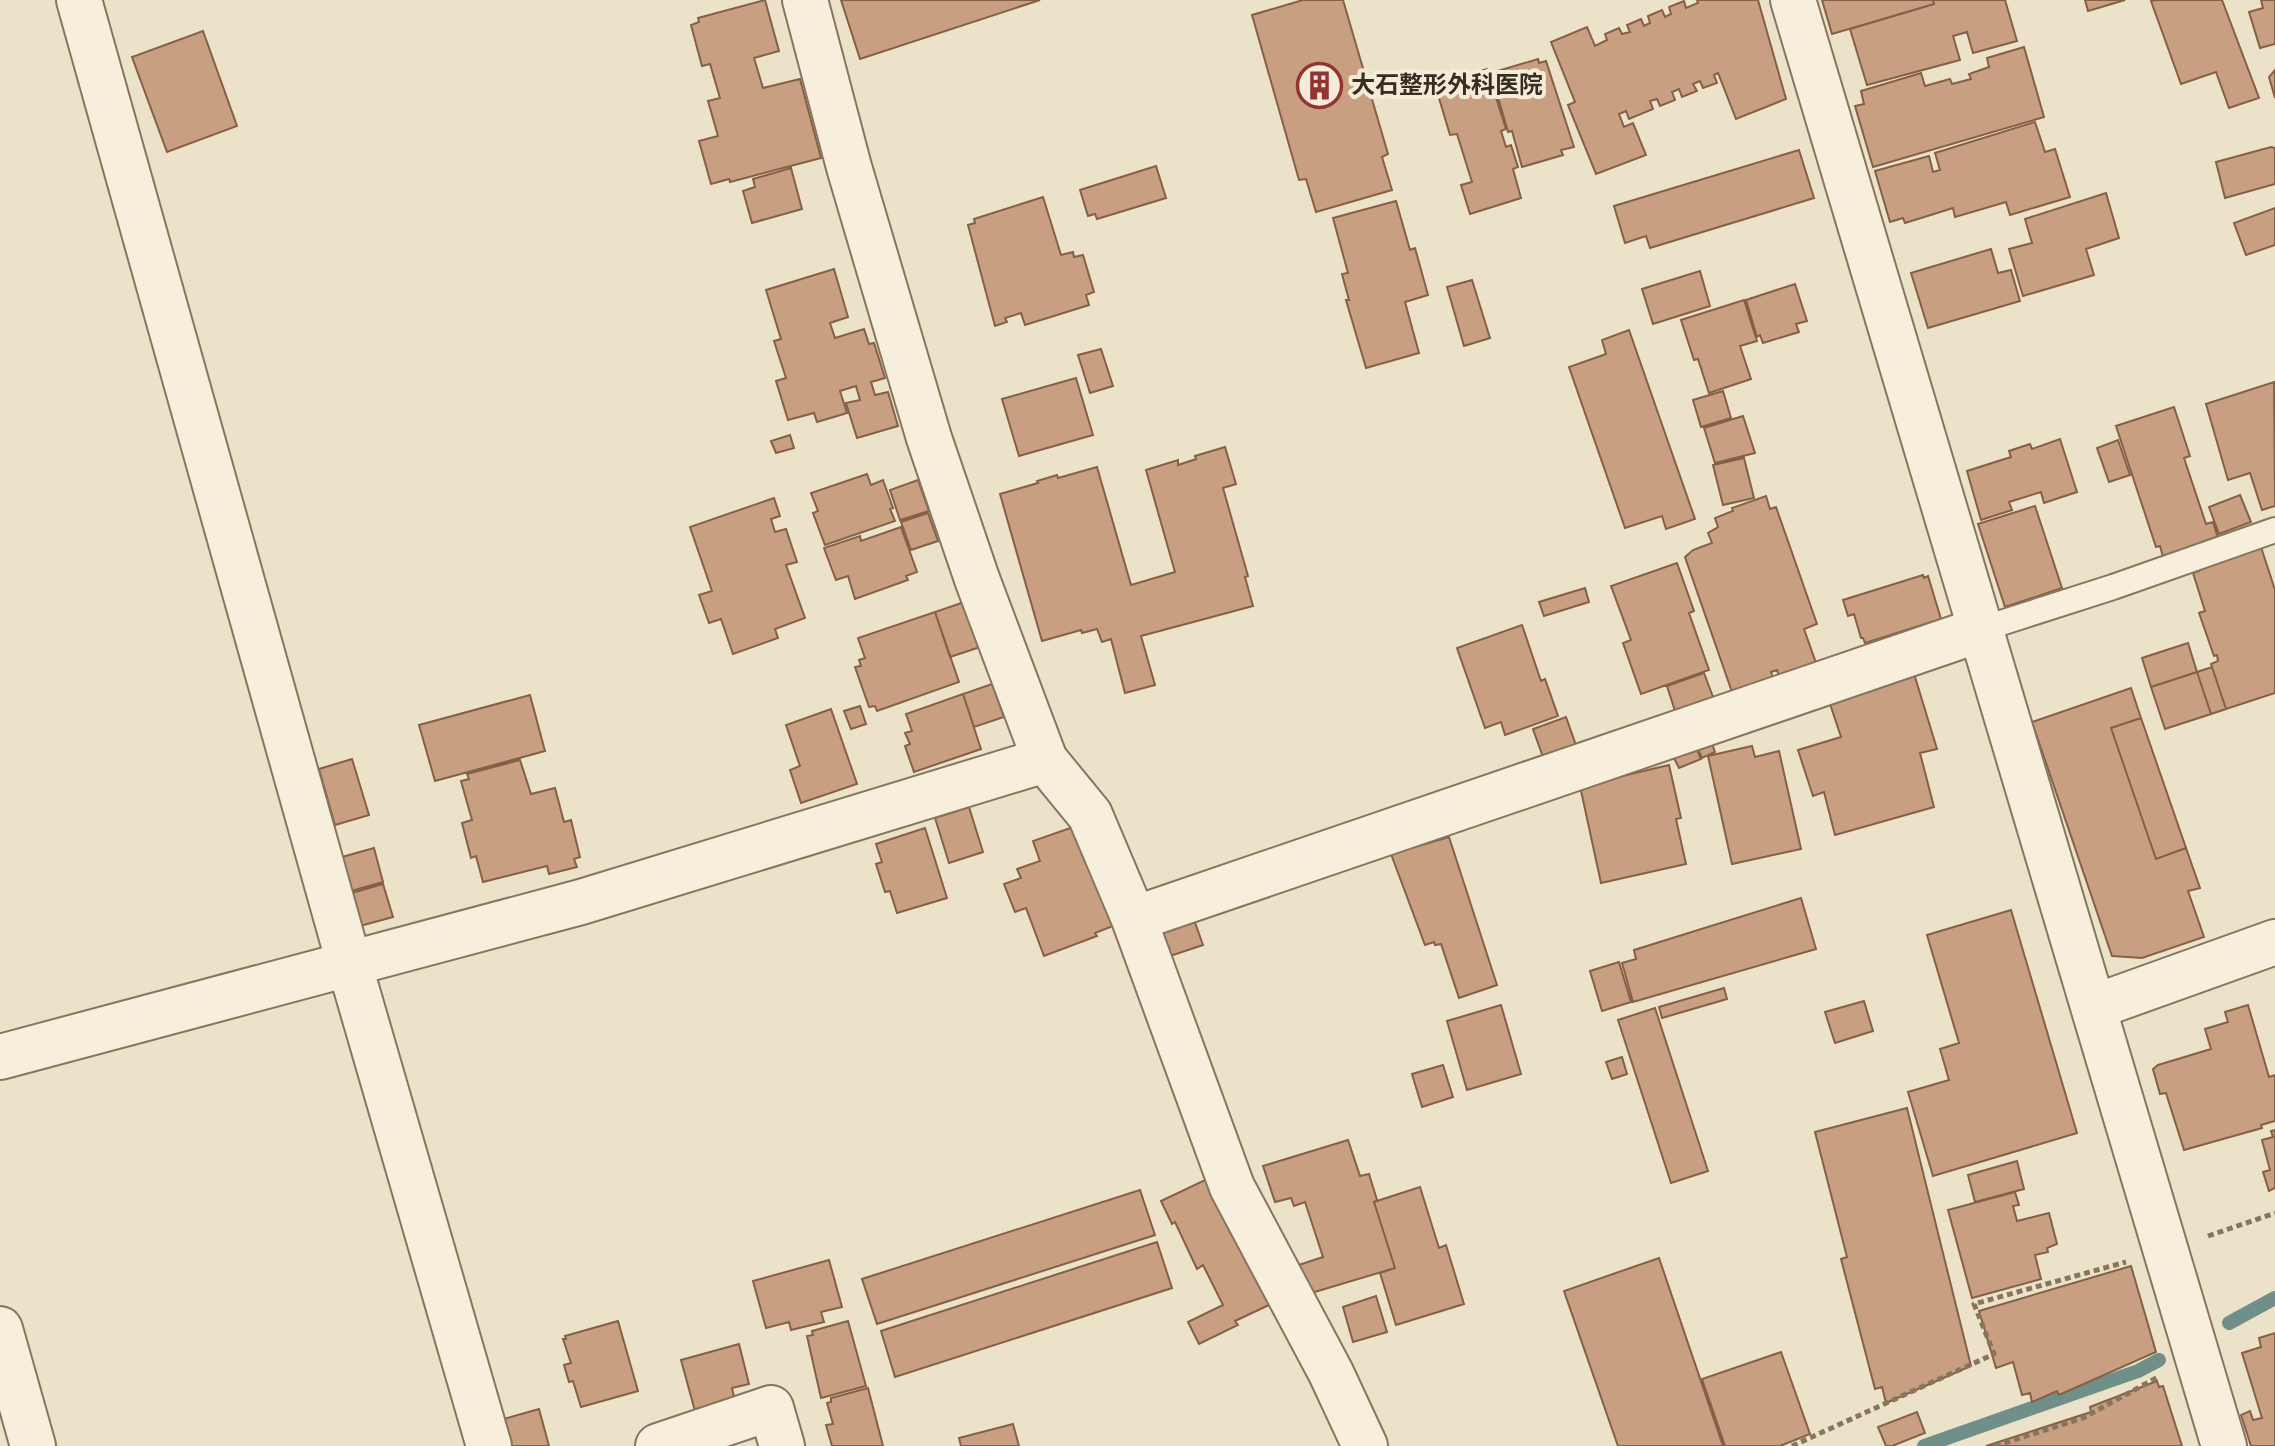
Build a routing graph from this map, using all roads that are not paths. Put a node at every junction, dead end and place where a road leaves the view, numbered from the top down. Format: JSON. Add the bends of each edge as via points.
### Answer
{"nodes":[{"id":1,"x":79,"y":0,"type":"edge"},
{"id":2,"x":805,"y":0,"type":"edge"},
{"id":3,"x":1793,"y":0,"type":"edge"},
{"id":4,"x":2275,"y":530,"type":"edge"},
{"id":5,"x":1982,"y":629,"type":"junction"},
{"id":6,"x":1045,"y":760,"type":"junction"},
{"id":7,"x":1134,"y":919,"type":"junction"},
{"id":8,"x":2275,"y":942,"type":"edge"},
{"id":9,"x":349,"y":963,"type":"junction"},
{"id":10,"x":2094,"y":1007,"type":"junction"},
{"id":11,"x":0,"y":1057,"type":"edge"},
{"id":12,"x":0,"y":1329,"type":"edge"},
{"id":13,"x":484,"y":1445,"type":"edge"},
{"id":14,"x":33,"y":1446,"type":"edge"},
{"id":15,"x":658,"y":1446,"type":"edge"},
{"id":16,"x":782,"y":1446,"type":"edge"},
{"id":17,"x":1365,"y":1446,"type":"edge"},
{"id":18,"x":2224,"y":1446,"type":"edge"}],
"edges":[{"from":1,"to":9,"type":"street"},
{"from":2,"to":6,"type":"street","via":[[929,438]]},
{"from":3,"to":5,"type":"street"},
{"from":4,"to":5,"type":"lane"},
{"from":5,"to":7,"type":"street"},
{"from":5,"to":10,"type":"street"},
{"from":6,"to":7,"type":"street","via":[[1090,815]]},
{"from":6,"to":9,"type":"street","via":[[581,902]]},
{"from":7,"to":17,"type":"street","via":[[1232,1187]]},
{"from":8,"to":10,"type":"street"},
{"from":9,"to":11,"type":"street"},
{"from":9,"to":13,"type":"street"},
{"from":10,"to":18,"type":"street"},
{"from":12,"to":14,"type":"street"},
{"from":15,"to":16,"type":"street","via":[[771,1408]]}]}
